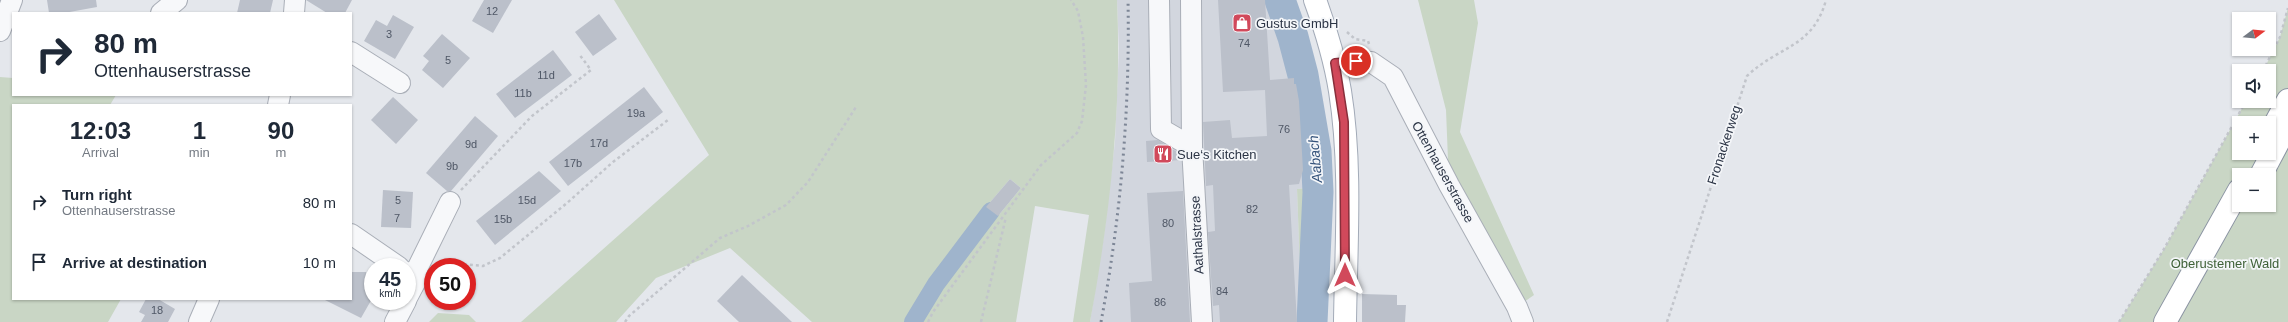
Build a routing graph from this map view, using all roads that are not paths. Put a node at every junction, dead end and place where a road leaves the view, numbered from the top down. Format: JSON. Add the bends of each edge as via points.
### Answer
{"nodes":[{"id":1,"x":12,"y":0,"type":"edge"},
{"id":2,"x":177,"y":0,"type":"edge"},
{"id":3,"x":295,"y":0,"type":"edge"},
{"id":4,"x":1159,"y":0,"type":"edge"},
{"id":5,"x":1191,"y":0,"type":"edge"},
{"id":6,"x":1315,"y":0,"type":"edge"},
{"id":7,"x":162,"y":12,"type":"edge"},
{"id":8,"x":294,"y":12,"type":"edge"},
{"id":9,"x":0,"y":31,"type":"edge"},
{"id":10,"x":352,"y":53,"type":"edge"},
{"id":11,"x":1335,"y":63,"type":"junction"},
{"id":12,"x":400,"y":83,"type":"dead end"},
{"id":13,"x":2288,"y":100,"type":"edge"},
{"id":14,"x":2276,"y":122,"type":"edge"},
{"id":15,"x":2288,"y":124,"type":"edge"},
{"id":16,"x":1192,"y":147,"type":"junction"},
{"id":17,"x":2265,"y":168,"type":"edge"},
{"id":18,"x":450,"y":202,"type":"road end"},
{"id":19,"x":2232,"y":202,"type":"edge"},
{"id":20,"x":2241,"y":212,"type":"edge"},
{"id":21,"x":352,"y":235,"type":"edge"},
{"id":22,"x":391,"y":258,"type":"edge"},
{"id":23,"x":416,"y":259,"type":"edge"},
{"id":24,"x":209,"y":300,"type":"edge"},
{"id":25,"x":401,"y":310,"type":"edge"},
{"id":26,"x":199,"y":322,"type":"edge"},
{"id":27,"x":395,"y":322,"type":"edge"},
{"id":28,"x":1202,"y":322,"type":"edge"},
{"id":29,"x":1345,"y":322,"type":"edge"},
{"id":30,"x":1523,"y":322,"type":"edge"},
{"id":31,"x":2165,"y":322,"type":"edge"},
{"id":32,"x":2178,"y":322,"type":"edge"}],
"edges":[{"from":1,"to":9,"type":"street"},
{"from":2,"to":7,"type":"street"},
{"from":3,"to":8,"type":"street"},
{"from":4,"to":16,"type":"street","via":[[1161,129]]},
{"from":5,"to":16,"type":"street","name":"Aathalstrasse"},
{"from":6,"to":11,"type":"main road"},
{"from":10,"to":12,"type":"street"},
{"from":11,"to":29,"type":"main road","via":[[1344,130],[1346,181]]},
{"from":11,"to":30,"type":"street","name":"Ottenhauserstrasse","via":[[1371,62],[1393,78]]},
{"from":13,"to":14,"type":"main road"},
{"from":15,"to":17,"type":"main road"},
{"from":16,"to":28,"type":"street","name":"Aathalstrasse"},
{"from":18,"to":23,"type":"street"},
{"from":19,"to":31,"type":"main road"},
{"from":20,"to":32,"type":"main road"},
{"from":21,"to":22,"type":"street"},
{"from":24,"to":26,"type":"street"},
{"from":25,"to":27,"type":"street"}]}
